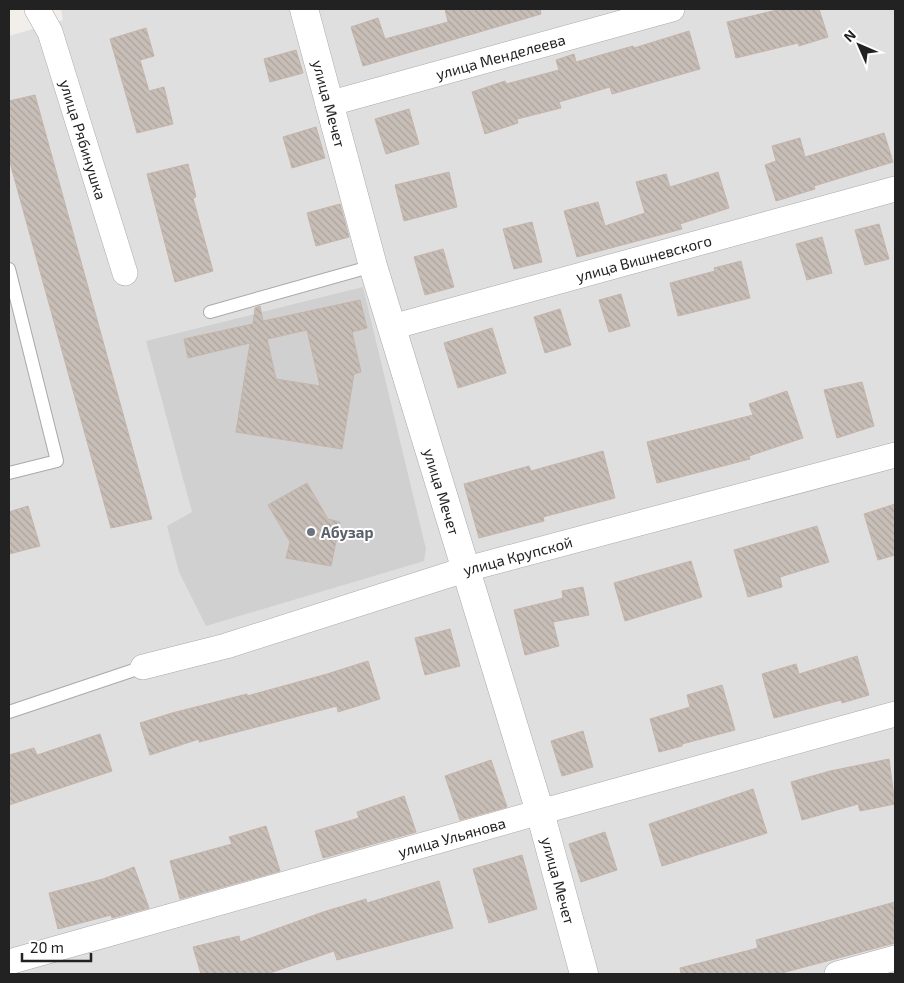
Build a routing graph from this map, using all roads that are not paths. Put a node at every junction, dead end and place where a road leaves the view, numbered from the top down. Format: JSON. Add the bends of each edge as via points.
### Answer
{"nodes":[{"id":1,"x":37,"y":9,"type":"edge"},
{"id":2,"x":304,"y":9,"type":"edge"},
{"id":3,"x":672,"y":9,"type":"edge"},
{"id":4,"x":328,"y":104,"type":"junction"},
{"id":5,"x":895,"y":190,"type":"edge"},
{"id":6,"x":373,"y":266,"type":"junction"},
{"id":7,"x":9,"y":269,"type":"edge"},
{"id":8,"x":125,"y":273,"type":"dead end"},
{"id":9,"x":210,"y":312,"type":"dead end"},
{"id":10,"x":392,"y":327,"type":"junction"},
{"id":11,"x":895,"y":455,"type":"edge"},
{"id":12,"x":9,"y":473,"type":"edge"},
{"id":13,"x":467,"y":569,"type":"junction"},
{"id":14,"x":143,"y":667,"type":"joint"},
{"id":15,"x":9,"y":712,"type":"edge"},
{"id":16,"x":895,"y":714,"type":"edge"},
{"id":17,"x":540,"y":812,"type":"junction"},
{"id":18,"x":895,"y":958,"type":"edge"},
{"id":19,"x":9,"y":962,"type":"edge"},
{"id":20,"x":584,"y":974,"type":"edge"},
{"id":21,"x":837,"y":974,"type":"edge"}],
"edges":[{"from":1,"to":8,"type":"street","name":"улица Рябинушка","via":[[50,32]]},
{"from":2,"to":4,"type":"street","name":"улица Мечет"},
{"from":3,"to":4,"type":"street","name":"улица Менделеева"},
{"from":4,"to":6,"type":"street","name":"улица Мечет"},
{"from":5,"to":10,"type":"street","name":"улица Вишневского"},
{"from":6,"to":9,"type":"lane"},
{"from":6,"to":10,"type":"street","name":"улица Мечет"},
{"from":7,"to":12,"type":"lane","via":[[57,461]]},
{"from":10,"to":13,"type":"street","name":"улица Мечет"},
{"from":11,"to":13,"type":"street","name":"улица Крупской"},
{"from":13,"to":14,"type":"street","name":"улица Крупской","via":[[226,646]]},
{"from":13,"to":17,"type":"street","name":"улица Мечет"},
{"from":14,"to":15,"type":"lane"},
{"from":16,"to":17,"type":"street","name":"улица Ульянова"},
{"from":17,"to":19,"type":"street","name":"улица Ульянова"},
{"from":17,"to":20,"type":"street","name":"улица Мечет"},
{"from":18,"to":21,"type":"street"}]}
